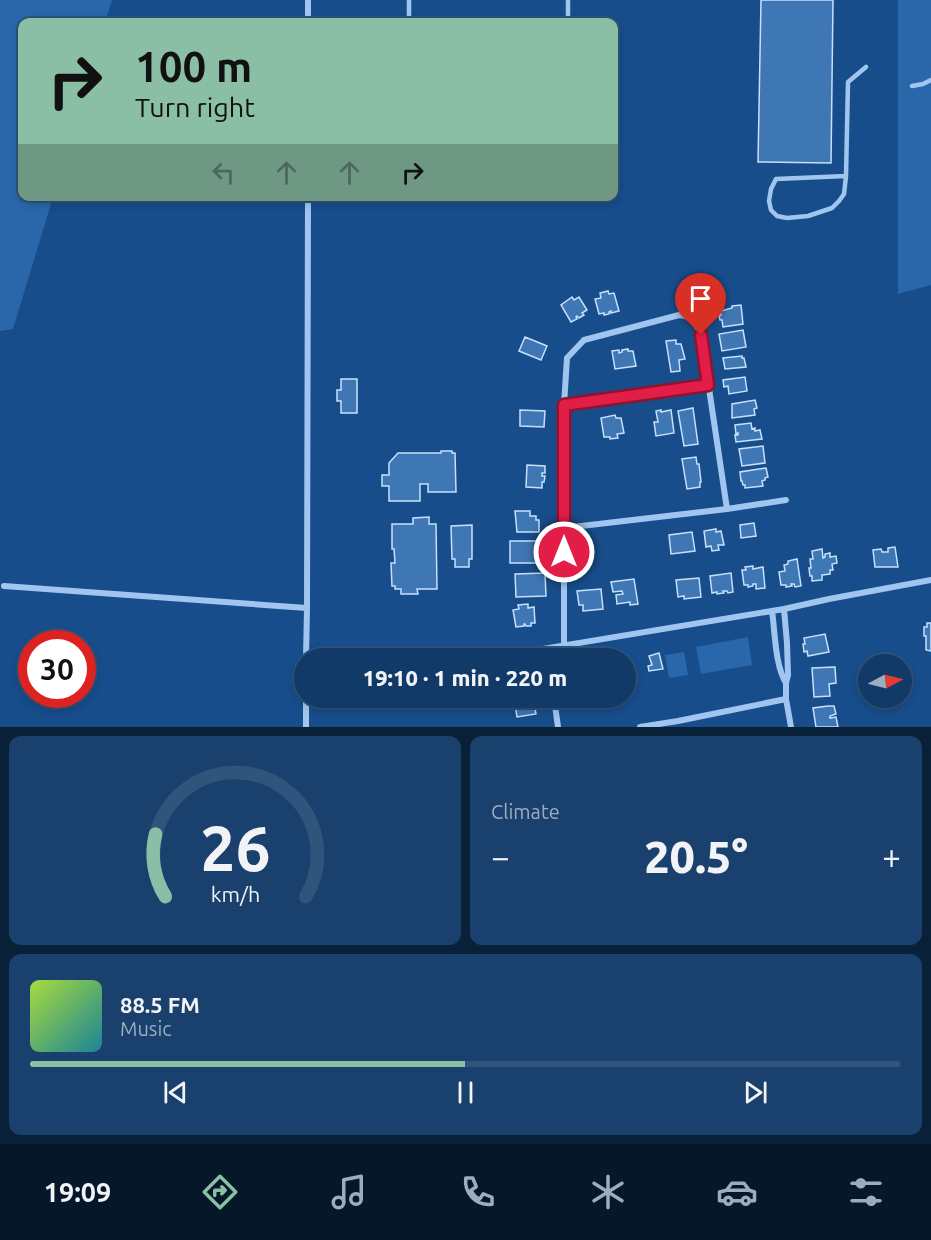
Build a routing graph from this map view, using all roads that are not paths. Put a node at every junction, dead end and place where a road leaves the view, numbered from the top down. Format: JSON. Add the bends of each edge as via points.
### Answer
{"nodes":[{"id":1,"x":308,"y":0,"type":"edge"},
{"id":2,"x":409,"y":0,"type":"edge"},
{"id":3,"x":568,"y":0,"type":"edge"},
{"id":4,"x":308,"y":18,"type":"edge"},
{"id":5,"x":409,"y":18,"type":"edge"},
{"id":6,"x":568,"y":18,"type":"edge"},
{"id":7,"x":866,"y":68,"type":"dead end"},
{"id":8,"x":931,"y":80,"type":"edge"},
{"id":9,"x":912,"y":86,"type":"dead end"},
{"id":10,"x":846,"y":176,"type":"junction"},
{"id":11,"x":308,"y":201,"type":"edge"},
{"id":12,"x":708,"y":385,"type":"junction"},
{"id":13,"x":564,"y":405,"type":"junction"},
{"id":14,"x":786,"y":500,"type":"dead end"},
{"id":15,"x":727,"y":509,"type":"junction"},
{"id":16,"x":564,"y":528,"type":"junction"},
{"id":17,"x":931,"y":580,"type":"edge"},
{"id":18,"x":4,"y":586,"type":"dead end"},
{"id":19,"x":307,"y":608,"type":"junction"},
{"id":20,"x":784,"y":609,"type":"junction"},
{"id":21,"x":772,"y":611,"type":"junction"},
{"id":22,"x":564,"y":646,"type":"junction"},
{"id":23,"x":306,"y":648,"type":"edge"},
{"id":24,"x":553,"y":648,"type":"edge"},
{"id":25,"x":786,"y":683,"type":"junction"},
{"id":26,"x":786,"y":699,"type":"junction"},
{"id":27,"x":306,"y":708,"type":"edge"},
{"id":28,"x":555,"y":708,"type":"edge"},
{"id":29,"x":678,"y":724,"type":"edge"},
{"id":30,"x":306,"y":727,"type":"edge"},
{"id":31,"x":558,"y":727,"type":"edge"},
{"id":32,"x":640,"y":727,"type":"edge"},
{"id":33,"x":791,"y":727,"type":"edge"}],
"edges":[{"from":1,"to":4,"type":"street"},
{"from":2,"to":5,"type":"lane"},
{"from":3,"to":6,"type":"lane"},
{"from":7,"to":10,"type":"lane","via":[[848,82]]},
{"from":8,"to":9,"type":"lane"},
{"from":10,"to":10,"type":"lane","via":[[844,194],[832,208],[787,218],[771,210],[769,201],[776,179]]},
{"from":11,"to":19,"type":"street"},
{"from":12,"to":13,"type":"street"},
{"from":12,"to":13,"type":"street","via":[[701,335],[688,316],[679,315],[584,340],[567,358]]},
{"from":12,"to":15,"type":"street"},
{"from":13,"to":16,"type":"street"},
{"from":14,"to":15,"type":"street"},
{"from":15,"to":16,"type":"street"},
{"from":16,"to":22,"type":"street"},
{"from":17,"to":20,"type":"street"},
{"from":18,"to":19,"type":"street"},
{"from":19,"to":23,"type":"street"},
{"from":20,"to":21,"type":"street"},
{"from":20,"to":25,"type":"street","via":[[789,675]]},
{"from":21,"to":22,"type":"street"},
{"from":21,"to":25,"type":"street","via":[[779,664]]},
{"from":22,"to":24,"type":"street"},
{"from":25,"to":26,"type":"street"},
{"from":26,"to":29,"type":"street"},
{"from":26,"to":33,"type":"street"},
{"from":27,"to":30,"type":"street"},
{"from":28,"to":31,"type":"street"},
{"from":29,"to":32,"type":"street"}]}
